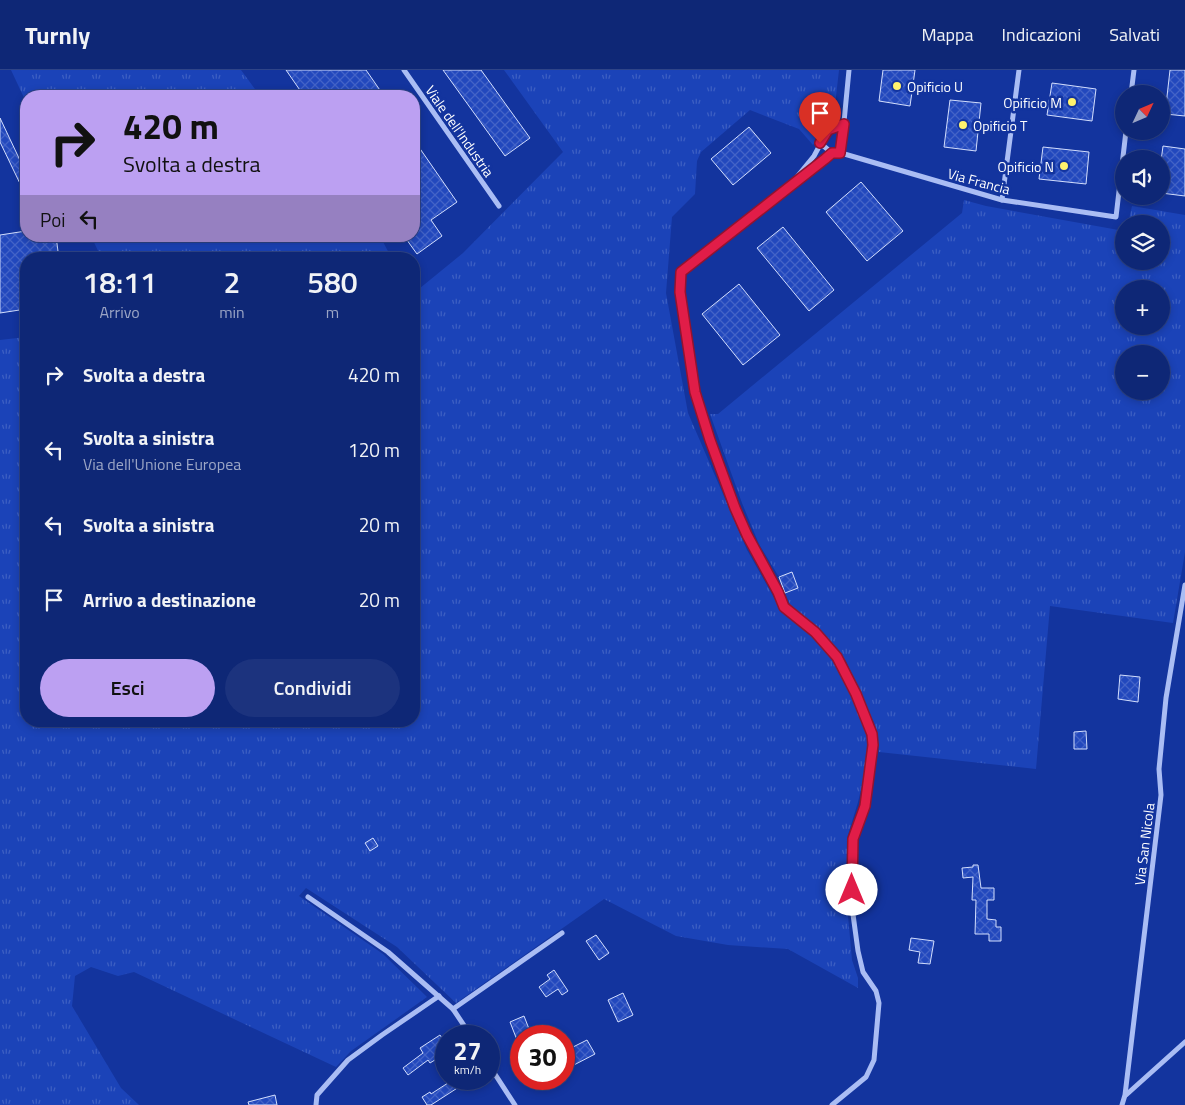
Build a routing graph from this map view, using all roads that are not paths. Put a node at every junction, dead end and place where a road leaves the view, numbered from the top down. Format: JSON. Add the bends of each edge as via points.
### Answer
{"nodes":[{"id":1,"x":404,"y":70,"type":"edge"},
{"id":2,"x":849,"y":70,"type":"edge"},
{"id":3,"x":1019,"y":70,"type":"edge"},
{"id":4,"x":1134,"y":70,"type":"edge"},
{"id":5,"x":1132,"y":85,"type":"edge"},
{"id":6,"x":418,"y":90,"type":"edge"},
{"id":7,"x":420,"y":93,"type":"edge"},
{"id":8,"x":844,"y":124,"type":"junction"},
{"id":9,"x":1125,"y":140,"type":"edge"},
{"id":10,"x":820,"y":143,"type":"junction"},
{"id":11,"x":832,"y":153,"type":"junction"},
{"id":12,"x":840,"y":153,"type":"junction"},
{"id":13,"x":791,"y":185,"type":"junction"},
{"id":14,"x":1002,"y":200,"type":"junction"},
{"id":15,"x":498,"y":206,"type":"dead end"},
{"id":16,"x":1185,"y":585,"type":"edge"},
{"id":17,"x":308,"y":897,"type":"dead end"},
{"id":18,"x":562,"y":933,"type":"dead end"},
{"id":19,"x":439,"y":996,"type":"junction"},
{"id":20,"x":453,"y":1009,"type":"junction"},
{"id":21,"x":464,"y":1025,"type":"edge"},
{"id":22,"x":1185,"y":1042,"type":"edge"},
{"id":23,"x":500,"y":1081,"type":"edge"},
{"id":24,"x":1126,"y":1095,"type":"junction"},
{"id":25,"x":316,"y":1105,"type":"edge"},
{"id":26,"x":515,"y":1105,"type":"edge"},
{"id":27,"x":832,"y":1105,"type":"edge"},
{"id":28,"x":1122,"y":1105,"type":"edge"}],
"edges":[{"from":1,"to":6,"type":"street","name":"Viale dell'Industria"},
{"from":2,"to":8,"type":"street"},
{"from":3,"to":14,"type":"street"},
{"from":4,"to":5,"type":"street"},
{"from":7,"to":15,"type":"street","name":"Viale dell'Industria"},
{"from":8,"to":10,"type":"street","via":[[828,130]]},
{"from":8,"to":12,"type":"street"},
{"from":9,"to":14,"type":"street","name":"Via Francia","via":[[1116,217]]},
{"from":10,"to":11,"type":"street"},
{"from":10,"to":13,"type":"street"},
{"from":11,"to":12,"type":"street","name":"Via Francia"},
{"from":11,"to":13,"type":"street"},
{"from":12,"to":14,"type":"street","name":"Via Francia"},
{"from":13,"to":27,"type":"street","via":[[681,272],[680,292],[695,392],[735,508],[784,607],[815,632],[837,657],[872,734],[865,806],[853,839],[852,907],[862,972],[876,991],[879,1003],[874,1060],[866,1077]]},
{"from":16,"to":24,"type":"street","name":"Via San Nicola","via":[[1166,698],[1158,769],[1161,795]]},
{"from":17,"to":19,"type":"street","via":[[388,952]]},
{"from":18,"to":20,"type":"street"},
{"from":19,"to":20,"type":"street"},
{"from":19,"to":25,"type":"street","via":[[348,1060],[317,1094]]},
{"from":20,"to":21,"type":"street"},
{"from":22,"to":24,"type":"street"},
{"from":23,"to":26,"type":"street"},
{"from":24,"to":28,"type":"street","name":"Via San Nicola"}]}
